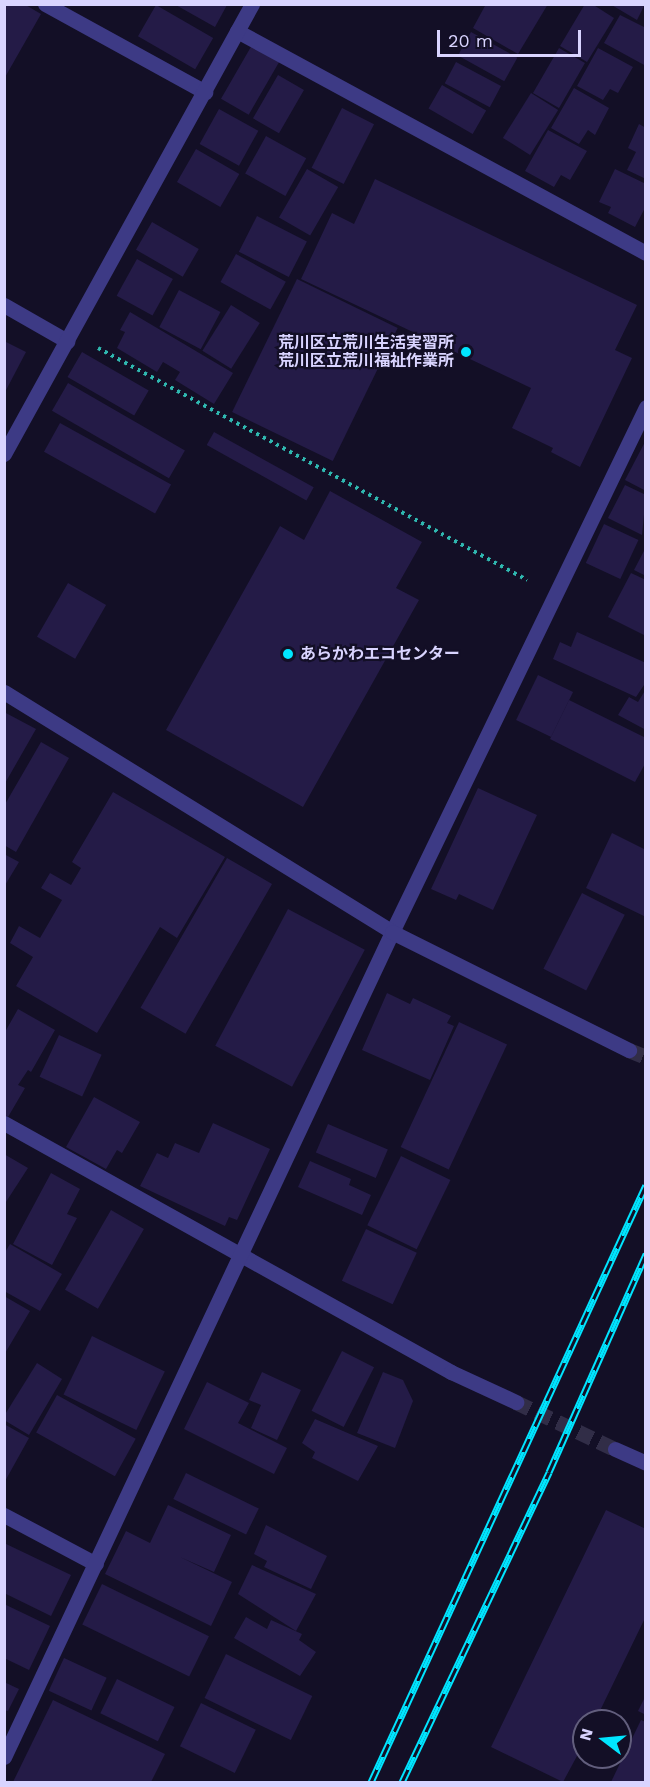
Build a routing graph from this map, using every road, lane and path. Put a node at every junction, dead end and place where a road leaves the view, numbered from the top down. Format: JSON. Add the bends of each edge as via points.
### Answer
{"nodes":[{"id":1,"x":45,"y":4,"type":"edge"},
{"id":2,"x":252,"y":4,"type":"edge"},
{"id":3,"x":237,"y":32,"type":"junction"},
{"id":4,"x":205,"y":92,"type":"junction"},
{"id":5,"x":645,"y":253,"type":"edge"},
{"id":6,"x":4,"y":305,"type":"edge"},
{"id":7,"x":69,"y":337,"type":"junction"},
{"id":8,"x":645,"y":406,"type":"edge"},
{"id":9,"x":4,"y":454,"type":"edge"},
{"id":10,"x":555,"y":594,"type":"junction"},
{"id":11,"x":4,"y":692,"type":"edge"},
{"id":12,"x":392,"y":932,"type":"junction"},
{"id":13,"x":629,"y":1050,"type":"tunnel mouth"},
{"id":14,"x":4,"y":1123,"type":"edge"},
{"id":15,"x":244,"y":1253,"type":"junction"},
{"id":16,"x":516,"y":1402,"type":"tunnel mouth"},
{"id":17,"x":615,"y":1449,"type":"tunnel mouth"},
{"id":18,"x":645,"y":1463,"type":"edge"},
{"id":19,"x":4,"y":1515,"type":"edge"},
{"id":20,"x":96,"y":1564,"type":"junction"},
{"id":21,"x":4,"y":1757,"type":"edge"}],
"edges":[{"from":1,"to":4,"type":"street"},
{"from":2,"to":3,"type":"street"},
{"from":3,"to":4,"type":"street"},
{"from":3,"to":5,"type":"street"},
{"from":4,"to":7,"type":"street"},
{"from":6,"to":7,"type":"street"},
{"from":7,"to":9,"type":"street"},
{"from":7,"to":10,"type":"path"},
{"from":8,"to":10,"type":"street"},
{"from":10,"to":12,"type":"street"},
{"from":11,"to":12,"type":"street"},
{"from":12,"to":13,"type":"street"},
{"from":12,"to":15,"type":"street"},
{"from":14,"to":15,"type":"street"},
{"from":15,"to":16,"type":"street","via":[[451,1372]]},
{"from":15,"to":20,"type":"street"},
{"from":17,"to":18,"type":"street"},
{"from":19,"to":20,"type":"street"},
{"from":20,"to":21,"type":"street"}]}
